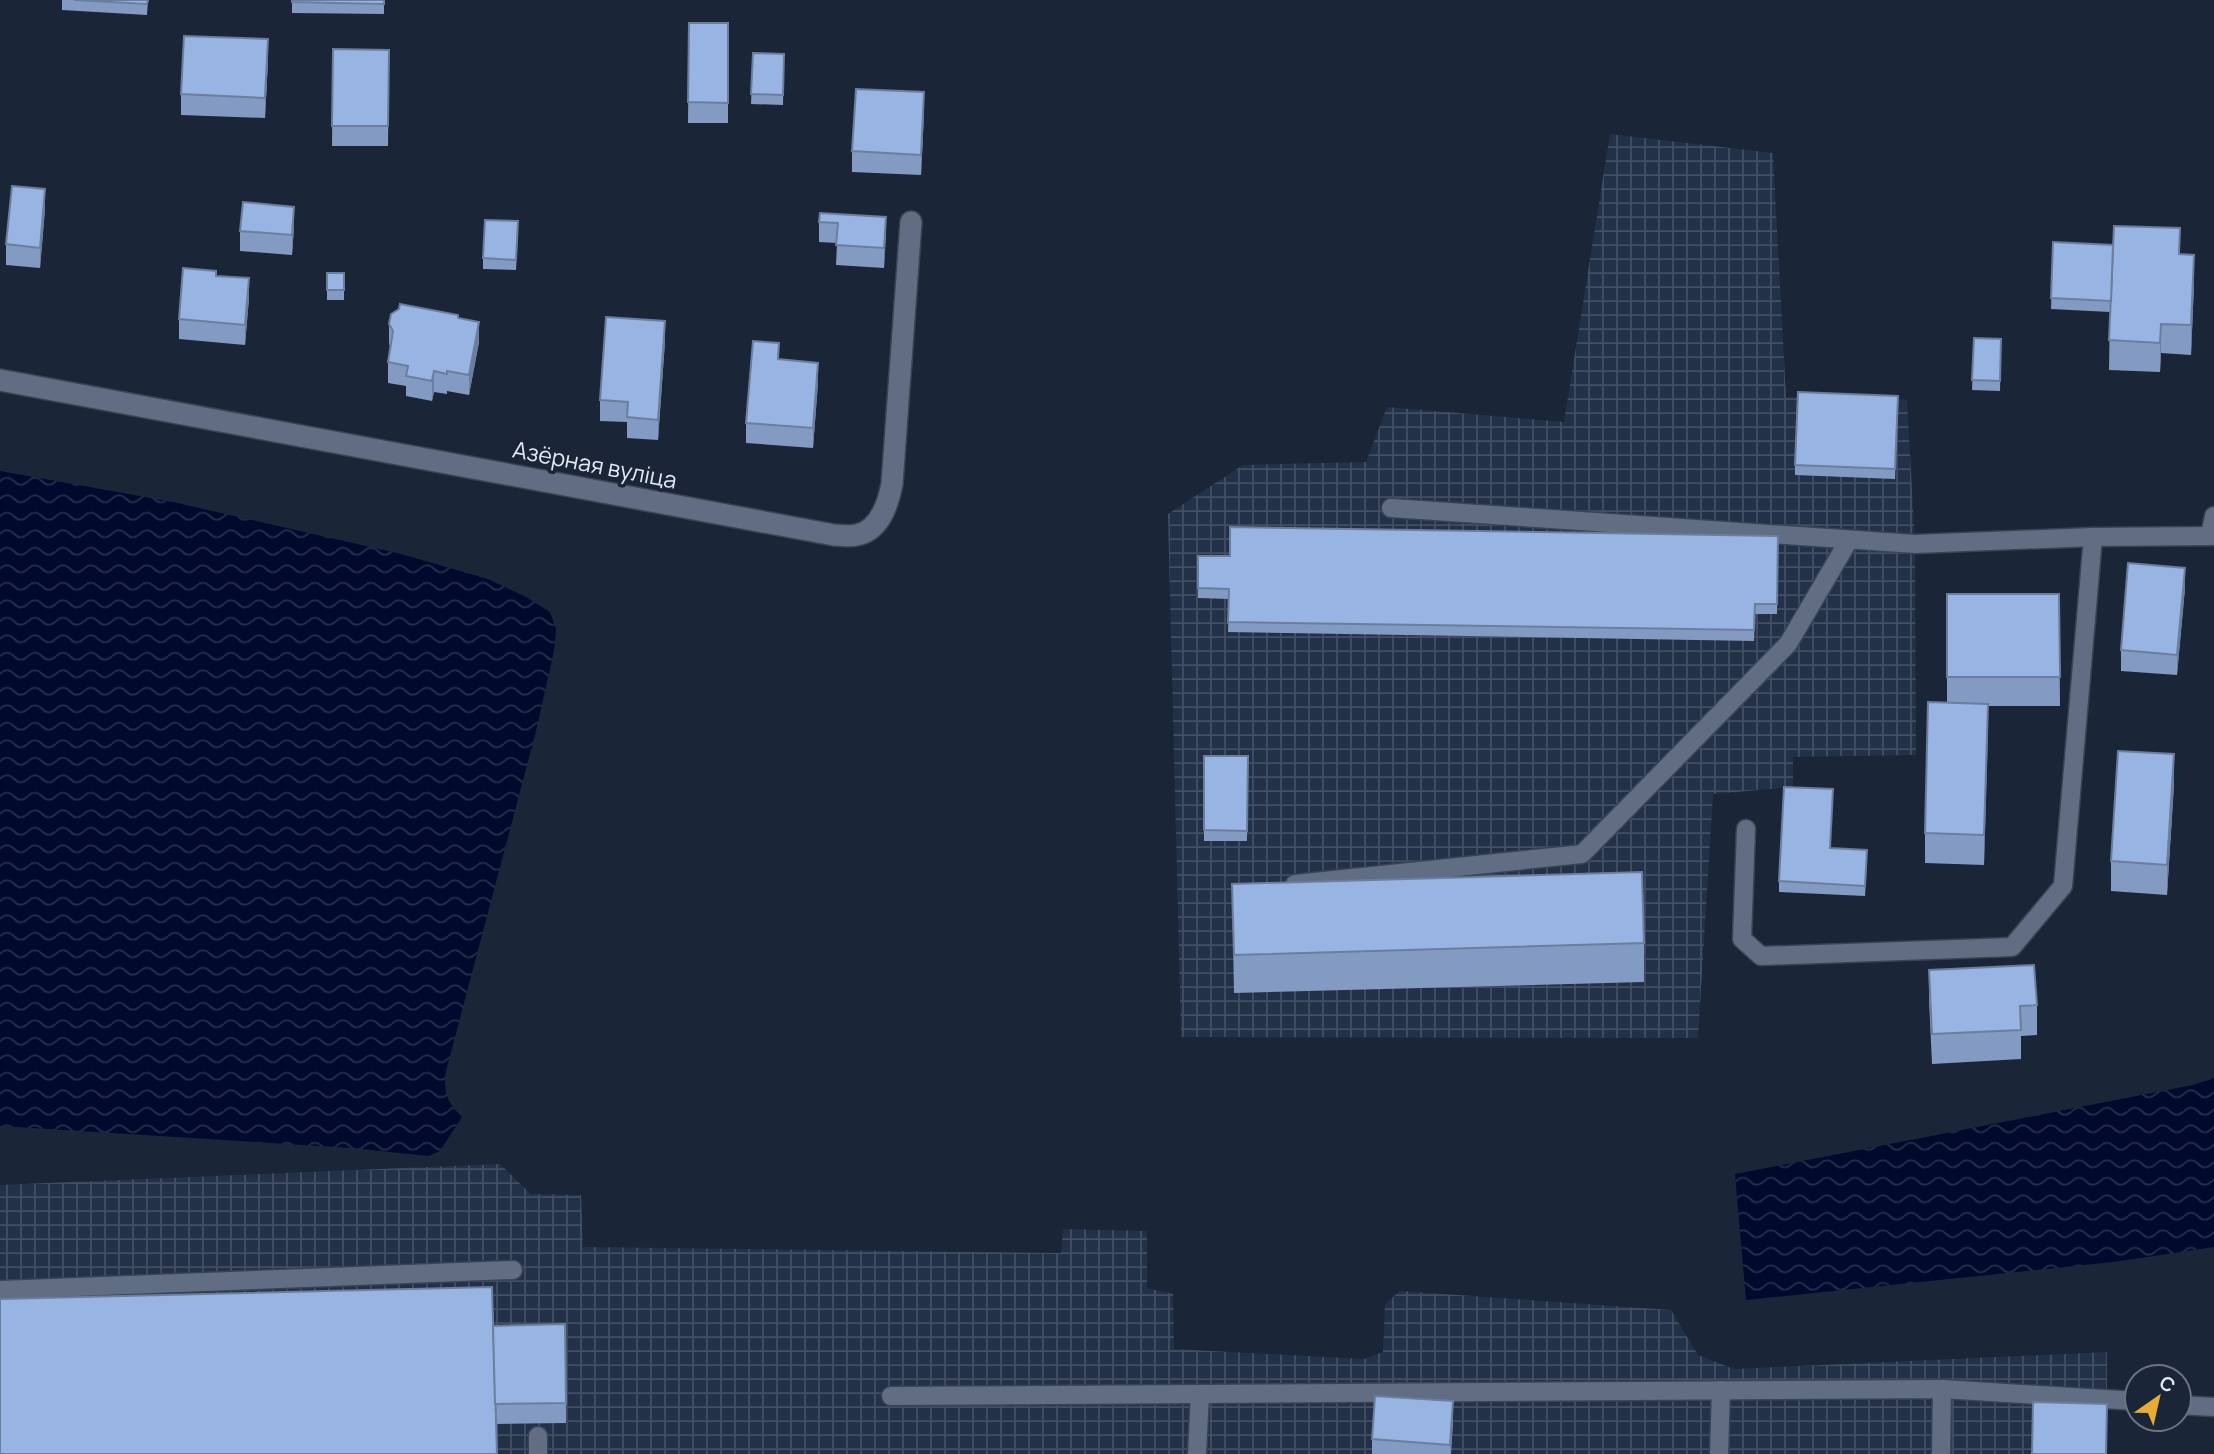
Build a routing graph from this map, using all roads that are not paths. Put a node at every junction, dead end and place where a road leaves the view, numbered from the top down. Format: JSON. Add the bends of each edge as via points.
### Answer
{"nodes":[{"id":1,"x":911,"y":222,"type":"dead end"},
{"id":2,"x":0,"y":380,"type":"edge"},
{"id":3,"x":1391,"y":508,"type":"dead end"},
{"id":4,"x":2214,"y":516,"type":"edge"},
{"id":5,"x":2212,"y":536,"type":"edge"},
{"id":6,"x":2092,"y":537,"type":"junction"},
{"id":7,"x":1849,"y":540,"type":"junction"},
{"id":8,"x":1746,"y":829,"type":"dead end"},
{"id":9,"x":1277,"y":886,"type":"edge"},
{"id":10,"x":513,"y":1269,"type":"dead end"},
{"id":11,"x":0,"y":1290,"type":"edge"},
{"id":12,"x":1942,"y":1389,"type":"junction"},
{"id":13,"x":1721,"y":1390,"type":"junction"},
{"id":14,"x":1200,"y":1394,"type":"junction"},
{"id":15,"x":891,"y":1396,"type":"dead end"},
{"id":16,"x":2123,"y":1400,"type":"edge"},
{"id":17,"x":2193,"y":1406,"type":"edge"},
{"id":18,"x":2214,"y":1408,"type":"edge"},
{"id":19,"x":1198,"y":1454,"type":"edge"},
{"id":20,"x":1719,"y":1454,"type":"edge"},
{"id":21,"x":1941,"y":1454,"type":"edge"}],
"edges":[{"from":1,"to":2,"type":"street","name":"Азёрная вуліца","via":[[892,484],[887,507],[876,524],[858,536],[820,533]]},
{"from":3,"to":7,"type":"lane"},
{"from":4,"to":5,"type":"lane"},
{"from":5,"to":6,"type":"lane"},
{"from":6,"to":7,"type":"lane","via":[[1915,544]]},
{"from":6,"to":8,"type":"lane","via":[[2063,887],[2012,947],[1761,957],[1742,939]]},
{"from":7,"to":9,"type":"lane","via":[[1788,644],[1582,854]]},
{"from":10,"to":11,"type":"lane"},
{"from":12,"to":13,"type":"lane"},
{"from":12,"to":16,"type":"lane"},
{"from":12,"to":21,"type":"lane"},
{"from":13,"to":14,"type":"lane"},
{"from":13,"to":20,"type":"lane"},
{"from":14,"to":15,"type":"lane"},
{"from":14,"to":19,"type":"lane"},
{"from":17,"to":18,"type":"lane"}]}
